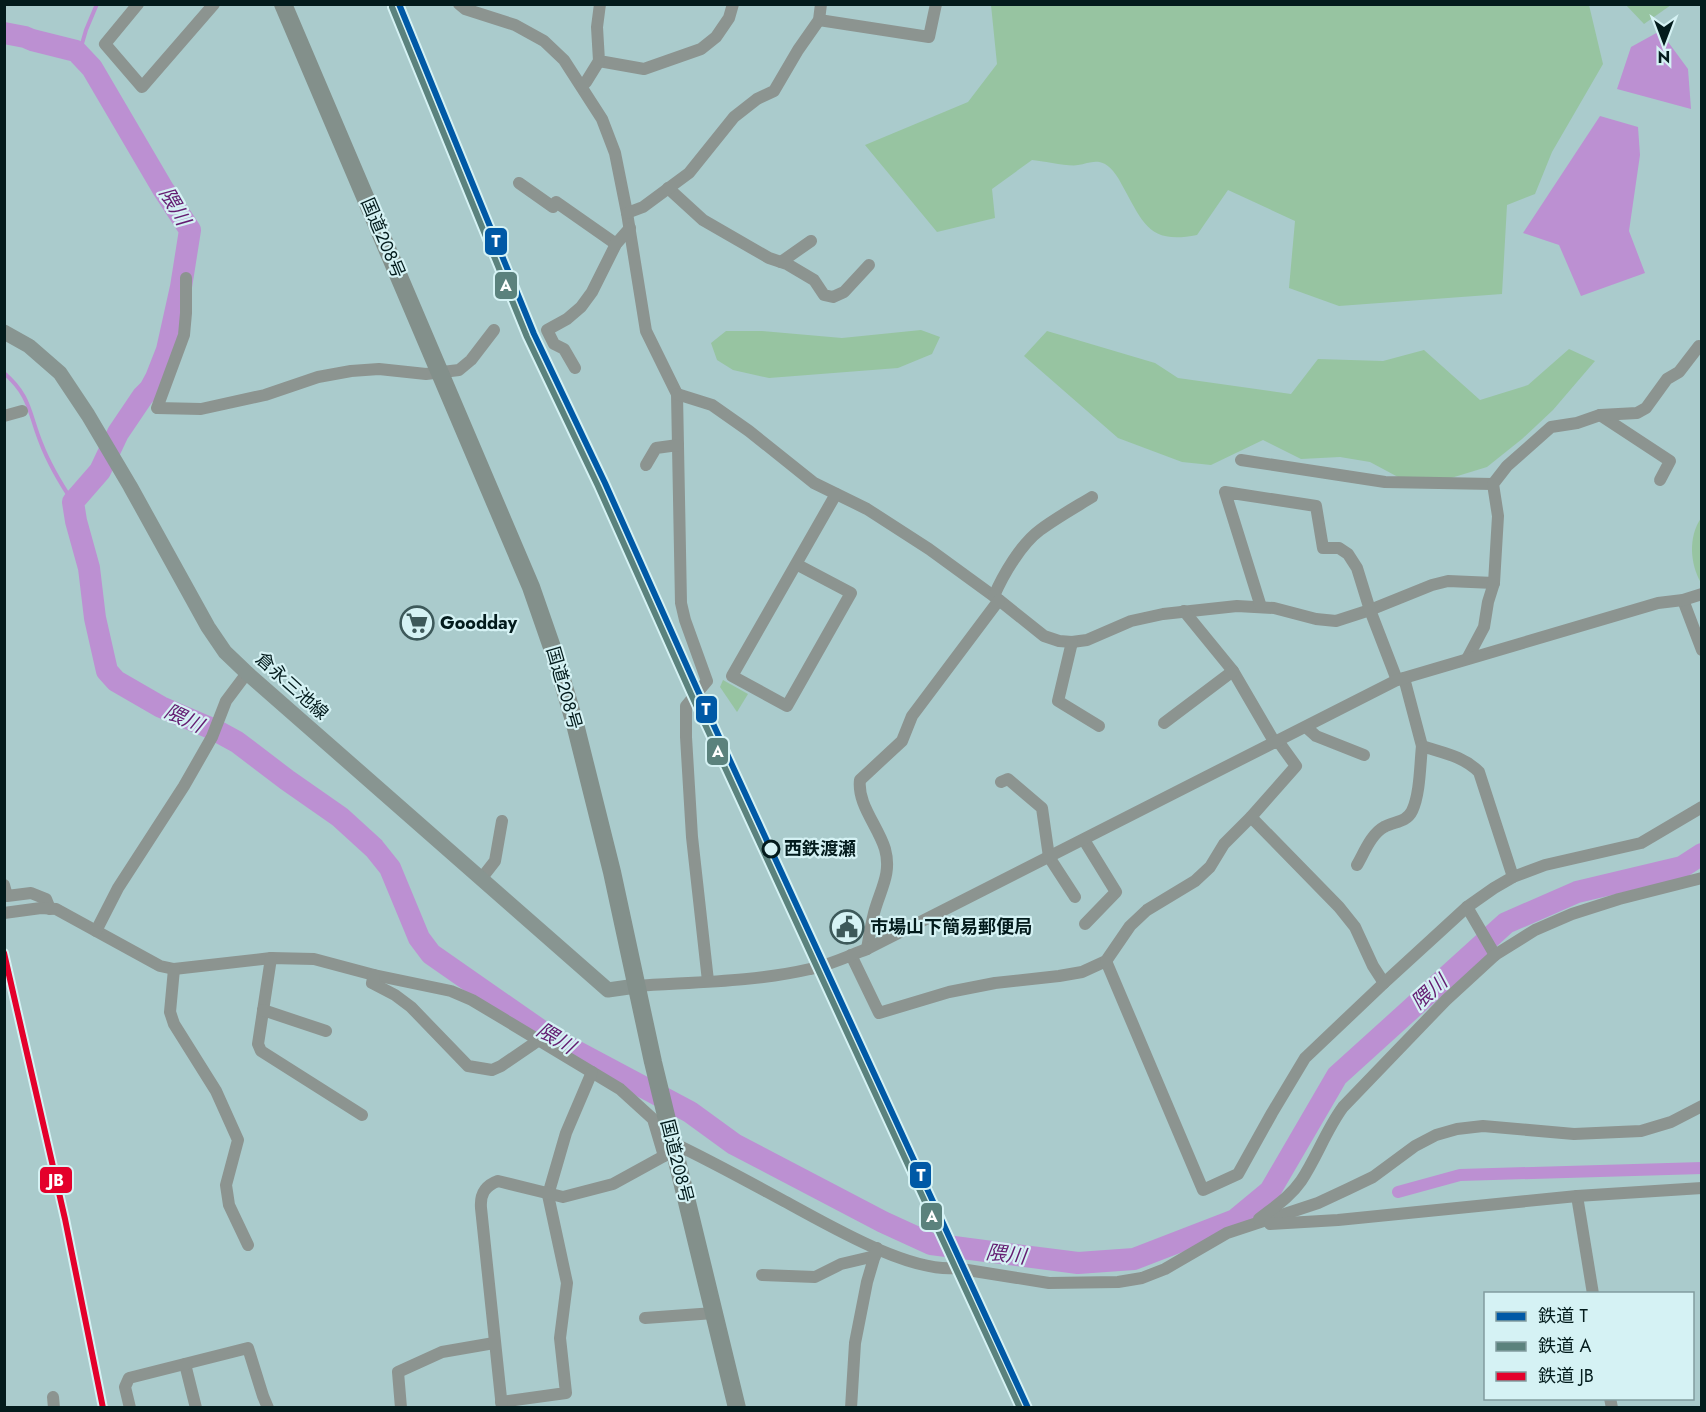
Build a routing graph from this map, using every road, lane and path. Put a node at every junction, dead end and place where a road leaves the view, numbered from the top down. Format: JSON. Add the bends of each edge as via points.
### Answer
{"nodes":[{"id":1,"x":138,"y":4,"type":"edge"},
{"id":2,"x":284,"y":4,"type":"edge"},
{"id":3,"x":459,"y":4,"type":"edge"},
{"id":4,"x":600,"y":4,"type":"edge"},
{"id":5,"x":733,"y":4,"type":"edge"},
{"id":6,"x":821,"y":4,"type":"edge"},
{"id":7,"x":936,"y":4,"type":"edge"},
{"id":8,"x":212,"y":5,"type":"edge"},
{"id":9,"x":819,"y":20,"type":"junction"},
{"id":10,"x":599,"y":61,"type":"junction"},
{"id":11,"x":582,"y":86,"type":"junction"},
{"id":12,"x":519,"y":183,"type":"dead end"},
{"id":13,"x":668,"y":188,"type":"junction"},
{"id":14,"x":627,"y":213,"type":"junction"},
{"id":15,"x":630,"y":228,"type":"junction"},
{"id":16,"x":811,"y":241,"type":"dead end"},
{"id":17,"x":616,"y":244,"type":"junction"},
{"id":18,"x":781,"y":262,"type":"junction"},
{"id":19,"x":868,"y":265,"type":"dead end"},
{"id":20,"x":186,"y":278,"type":"dead end"},
{"id":21,"x":494,"y":330,"type":"dead end"},
{"id":22,"x":4,"y":332,"type":"edge"},
{"id":23,"x":1701,"y":347,"type":"edge"},
{"id":24,"x":575,"y":368,"type":"dead end"},
{"id":25,"x":441,"y":373,"type":"junction"},
{"id":26,"x":677,"y":394,"type":"junction"},
{"id":27,"x":22,"y":411,"type":"dead end"},
{"id":28,"x":1600,"y":414,"type":"junction"},
{"id":29,"x":4,"y":416,"type":"edge"},
{"id":30,"x":678,"y":445,"type":"junction"},
{"id":31,"x":1241,"y":460,"type":"dead end"},
{"id":32,"x":646,"y":465,"type":"dead end"},
{"id":33,"x":1660,"y":480,"type":"dead end"},
{"id":34,"x":1493,"y":484,"type":"junction"},
{"id":35,"x":836,"y":494,"type":"junction"},
{"id":36,"x":1092,"y":497,"type":"dead end"},
{"id":37,"x":796,"y":564,"type":"junction"},
{"id":38,"x":1494,"y":583,"type":"junction"},
{"id":39,"x":1701,"y":594,"type":"edge"},
{"id":40,"x":997,"y":598,"type":"junction"},
{"id":41,"x":1683,"y":600,"type":"junction"},
{"id":42,"x":1261,"y":607,"type":"junction"},
{"id":43,"x":1370,"y":610,"type":"junction"},
{"id":44,"x":1184,"y":611,"type":"junction"},
{"id":45,"x":1072,"y":642,"type":"junction"},
{"id":46,"x":1701,"y":650,"type":"edge"},
{"id":47,"x":1467,"y":659,"type":"junction"},
{"id":48,"x":1233,"y":671,"type":"junction"},
{"id":49,"x":247,"y":673,"type":"junction"},
{"id":50,"x":1401,"y":679,"type":"junction"},
{"id":51,"x":1164,"y":723,"type":"dead end"},
{"id":52,"x":1099,"y":726,"type":"dead end"},
{"id":53,"x":1306,"y":727,"type":"junction"},
{"id":54,"x":1277,"y":742,"type":"junction"},
{"id":55,"x":1422,"y":746,"type":"junction"},
{"id":56,"x":1364,"y":755,"type":"dead end"},
{"id":57,"x":1001,"y":782,"type":"dead end"},
{"id":58,"x":1701,"y":807,"type":"edge"},
{"id":59,"x":1251,"y":817,"type":"junction"},
{"id":60,"x":502,"y":821,"type":"dead end"},
{"id":61,"x":1084,"y":840,"type":"junction"},
{"id":62,"x":1049,"y":857,"type":"junction"},
{"id":63,"x":1357,"y":865,"type":"dead end"},
{"id":64,"x":1513,"y":878,"type":"junction"},
{"id":65,"x":1701,"y":878,"type":"edge"},
{"id":66,"x":481,"y":879,"type":"junction"},
{"id":67,"x":4,"y":885,"type":"edge"},
{"id":68,"x":1075,"y":897,"type":"dead end"},
{"id":69,"x":1467,"y":907,"type":"junction"},
{"id":70,"x":50,"y":909,"type":"junction"},
{"id":71,"x":4,"y":914,"type":"edge"},
{"id":72,"x":1085,"y":924,"type":"dead end"},
{"id":73,"x":96,"y":931,"type":"junction"},
{"id":74,"x":867,"y":950,"type":"junction"},
{"id":75,"x":1493,"y":950,"type":"junction"},
{"id":76,"x":851,"y":955,"type":"junction"},
{"id":77,"x":271,"y":958,"type":"junction"},
{"id":78,"x":1106,"y":961,"type":"junction"},
{"id":79,"x":174,"y":969,"type":"junction"},
{"id":80,"x":374,"y":975,"type":"junction"},
{"id":81,"x":708,"y":981,"type":"junction"},
{"id":82,"x":1384,"y":983,"type":"junction"},
{"id":83,"x":636,"y":986,"type":"junction"},
{"id":84,"x":263,"y":1010,"type":"junction"},
{"id":85,"x":326,"y":1031,"type":"dead end"},
{"id":86,"x":539,"y":1040,"type":"junction"},
{"id":87,"x":592,"y":1072,"type":"junction"},
{"id":88,"x":1701,"y":1106,"type":"edge"},
{"id":89,"x":362,"y":1115,"type":"dead end"},
{"id":90,"x":671,"y":1148,"type":"junction"},
{"id":91,"x":1701,"y":1188,"type":"edge"},
{"id":92,"x":548,"y":1195,"type":"junction"},
{"id":93,"x":1577,"y":1196,"type":"junction"},
{"id":94,"x":1251,"y":1225,"type":"junction"},
{"id":95,"x":248,"y":1245,"type":"dead end"},
{"id":96,"x":876,"y":1252,"type":"junction"},
{"id":97,"x":762,"y":1275,"type":"dead end"},
{"id":98,"x":1593,"y":1292,"type":"edge"},
{"id":99,"x":714,"y":1313,"type":"junction"},
{"id":100,"x":645,"y":1318,"type":"dead end"},
{"id":101,"x":494,"y":1343,"type":"junction"},
{"id":102,"x":185,"y":1364,"type":"junction"},
{"id":103,"x":501,"y":1405,"type":"edge"},
{"id":104,"x":130,"y":1407,"type":"edge"},
{"id":105,"x":196,"y":1407,"type":"edge"},
{"id":106,"x":268,"y":1407,"type":"edge"},
{"id":107,"x":401,"y":1407,"type":"edge"},
{"id":108,"x":737,"y":1407,"type":"edge"},
{"id":109,"x":851,"y":1407,"type":"edge"}],
"edges":[{"from":1,"to":8,"type":"street","via":[[105,44],[142,87]]},
{"from":2,"to":25,"type":"highway","name":"国道208号"},
{"from":3,"to":11,"type":"street","via":[[515,25],[544,41],[564,60]]},
{"from":4,"to":10,"type":"street"},
{"from":5,"to":10,"type":"street","via":[[716,37],[701,49],[644,69]]},
{"from":6,"to":9,"type":"street"},
{"from":7,"to":9,"type":"street","via":[[929,37]]},
{"from":9,"to":13,"type":"street","via":[[774,91],[734,117],[689,173]]},
{"from":10,"to":11,"type":"street"},
{"from":11,"to":14,"type":"street","via":[[602,119],[615,153]]},
{"from":12,"to":17,"type":"street","via":[[553,207],[556,202]]},
{"from":13,"to":14,"type":"street","via":[[643,207]]},
{"from":13,"to":18,"type":"street","via":[[703,220]]},
{"from":14,"to":15,"type":"street"},
{"from":15,"to":17,"type":"street"},
{"from":15,"to":26,"type":"street","via":[[646,331]]},
{"from":16,"to":18,"type":"street"},
{"from":17,"to":24,"type":"street","via":[[581,307],[547,330]]},
{"from":18,"to":19,"type":"street","via":[[814,280],[824,295],[833,297],[844,292]]},
{"from":20,"to":25,"type":"street","via":[[184,335],[158,408],[201,409],[351,371]]},
{"from":21,"to":25,"type":"street","via":[[459,370]]},
{"from":22,"to":49,"type":"main road","name":"倉永三池線","via":[[29,346],[60,373],[130,486],[208,627]]},
{"from":23,"to":28,"type":"street","via":[[1679,372],[1667,379],[1646,408],[1637,413]]},
{"from":25,"to":83,"type":"highway","name":"国道208号","via":[[531,587],[555,656],[612,872]]},
{"from":26,"to":30,"type":"street"},
{"from":26,"to":35,"type":"street","via":[[712,405],[814,483]]},
{"from":27,"to":29,"type":"street"},
{"from":28,"to":33,"type":"street","via":[[1670,460]]},
{"from":28,"to":34,"type":"street","via":[[1551,427],[1507,466]]},
{"from":30,"to":32,"type":"street","via":[[657,448]]},
{"from":30,"to":81,"type":"street","via":[[681,603],[707,681],[686,706],[686,737],[692,837]]},
{"from":31,"to":34,"type":"street","via":[[1385,482]]},
{"from":34,"to":38,"type":"street","via":[[1498,516]]},
{"from":35,"to":37,"type":"street"},
{"from":35,"to":40,"type":"street","via":[[929,549]]},
{"from":36,"to":40,"type":"street","via":[[1038,532],[1002,576]]},
{"from":37,"to":37,"type":"street","via":[[732,676],[787,706],[851,593]]},
{"from":38,"to":43,"type":"street","via":[[1448,581]]},
{"from":38,"to":47,"type":"street","via":[[1484,627]]},
{"from":39,"to":41,"type":"street"},
{"from":40,"to":45,"type":"street","via":[[1044,636]]},
{"from":40,"to":74,"type":"street","via":[[912,716],[902,741],[860,780],[859,790],[885,849],[886,861],[885,884]]},
{"from":41,"to":46,"type":"street"},
{"from":41,"to":47,"type":"street","via":[[1658,603]]},
{"from":42,"to":43,"type":"street","via":[[1336,621]]},
{"from":42,"to":43,"type":"street","via":[[1225,492],[1316,506],[1323,548],[1339,548],[1348,554],[1357,568]]},
{"from":42,"to":44,"type":"street"},
{"from":43,"to":50,"type":"street"},
{"from":44,"to":45,"type":"street","via":[[1131,621],[1087,640]]},
{"from":44,"to":48,"type":"street"},
{"from":45,"to":52,"type":"street","via":[[1058,701]]},
{"from":47,"to":50,"type":"street"},
{"from":48,"to":51,"type":"street"},
{"from":48,"to":54,"type":"street"},
{"from":49,"to":66,"type":"main road","name":"倉永三池線"},
{"from":49,"to":73,"type":"street","via":[[226,701],[212,737],[118,888]]},
{"from":50,"to":53,"type":"street"},
{"from":50,"to":55,"type":"street"},
{"from":53,"to":54,"type":"street"},
{"from":53,"to":56,"type":"street","via":[[1316,736]]},
{"from":54,"to":59,"type":"street","via":[[1296,766]]},
{"from":54,"to":61,"type":"street"},
{"from":55,"to":63,"type":"street","via":[[1412,812],[1404,820],[1384,827]]},
{"from":55,"to":64,"type":"street","via":[[1461,758],[1479,772]]},
{"from":57,"to":62,"type":"street","via":[[1008,779],[1042,808]]},
{"from":58,"to":64,"type":"street","via":[[1641,843],[1545,865]]},
{"from":59,"to":78,"type":"street","via":[[1195,881],[1146,910]]},
{"from":59,"to":82,"type":"street","via":[[1345,914]]},
{"from":60,"to":66,"type":"street","via":[[495,861]]},
{"from":61,"to":62,"type":"street"},
{"from":61,"to":72,"type":"street","via":[[1116,892]]},
{"from":62,"to":68,"type":"street"},
{"from":62,"to":74,"type":"street"},
{"from":64,"to":69,"type":"street"},
{"from":65,"to":75,"type":"street","via":[[1572,914]]},
{"from":66,"to":83,"type":"main road","name":"倉永三池線","via":[[608,990]]},
{"from":67,"to":70,"type":"street","via":[[7,896],[31,893],[46,899]]},
{"from":69,"to":75,"type":"street"},
{"from":69,"to":82,"type":"street"},
{"from":70,"to":71,"type":"street"},
{"from":70,"to":73,"type":"street"},
{"from":73,"to":79,"type":"street","via":[[160,966]]},
{"from":74,"to":76,"type":"street"},
{"from":75,"to":94,"type":"street","via":[[1343,1107],[1290,1195]]},
{"from":76,"to":78,"type":"street","via":[[879,1013],[994,983],[1082,972]]},
{"from":76,"to":81,"type":"street","via":[[809,970]]},
{"from":77,"to":79,"type":"street"},
{"from":77,"to":80,"type":"street","via":[[314,959]]},
{"from":77,"to":84,"type":"street"},
{"from":78,"to":82,"type":"street","via":[[1203,1190],[1238,1174],[1305,1058]]},
{"from":79,"to":95,"type":"street","via":[[170,1012],[174,1024],[216,1091],[238,1140],[226,1185],[229,1205]]},
{"from":80,"to":86,"type":"street","via":[[451,991]]},
{"from":80,"to":86,"type":"street","via":[[372,982],[411,1007],[468,1066],[492,1070]]},
{"from":81,"to":83,"type":"street"},
{"from":83,"to":90,"type":"highway","name":"国道208号"},
{"from":84,"to":85,"type":"street"},
{"from":84,"to":89,"type":"street","via":[[258,1044],[261,1051]]},
{"from":86,"to":87,"type":"street"},
{"from":87,"to":90,"type":"street","via":[[620,1089],[653,1119]]},
{"from":87,"to":92,"type":"street","via":[[566,1133]]},
{"from":88,"to":94,"type":"street","via":[[1671,1122],[1641,1131],[1574,1134],[1483,1126],[1457,1129],[1415,1146],[1372,1177],[1318,1203]]},
{"from":90,"to":92,"type":"street","via":[[613,1184],[563,1197]]},
{"from":90,"to":96,"type":"street"},
{"from":90,"to":99,"type":"highway","name":"国道208号"},
{"from":91,"to":93,"type":"street"},
{"from":92,"to":101,"type":"street","via":[[498,1181],[483,1190],[480,1198]]},
{"from":92,"to":103,"type":"street","via":[[567,1283],[560,1338],[566,1393]]},
{"from":93,"to":94,"type":"street"},
{"from":93,"to":98,"type":"street"},
{"from":94,"to":96,"type":"street","via":[[1227,1233],[1164,1269],[1118,1282],[1048,1283],[944,1269]]},
{"from":96,"to":97,"type":"street","via":[[815,1277]]},
{"from":96,"to":109,"type":"street","via":[[855,1342]]},
{"from":99,"to":100,"type":"street"},
{"from":99,"to":108,"type":"highway","name":"国道208号"},
{"from":101,"to":103,"type":"street"},
{"from":101,"to":107,"type":"street","via":[[441,1352],[398,1372]]},
{"from":102,"to":104,"type":"street","via":[[129,1378],[125,1387]]},
{"from":102,"to":105,"type":"street"},
{"from":102,"to":106,"type":"street","via":[[248,1348]]}]}
